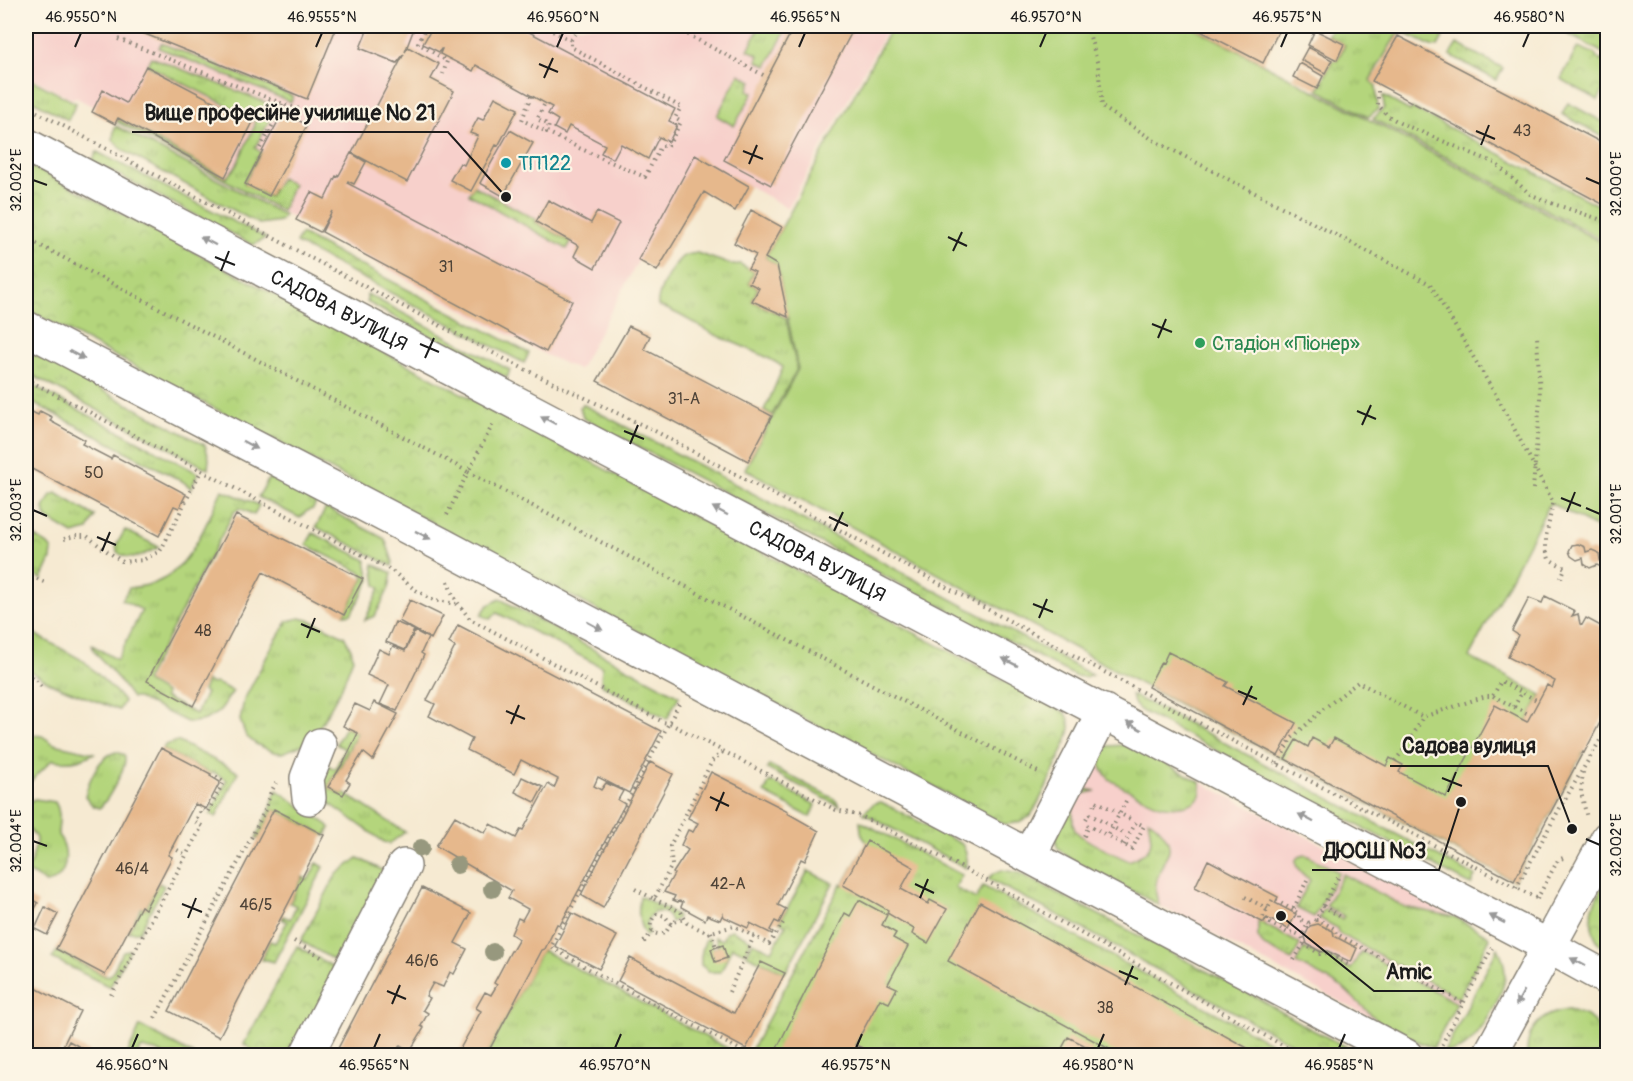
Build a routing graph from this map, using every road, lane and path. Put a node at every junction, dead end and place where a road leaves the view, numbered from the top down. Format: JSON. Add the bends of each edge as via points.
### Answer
{"nodes":[{"id":1,"x":427,"y":26,"type":"edge"},
{"id":2,"x":542,"y":26,"type":"edge"},
{"id":3,"x":579,"y":26,"type":"edge"},
{"id":4,"x":672,"y":26,"type":"edge"},
{"id":5,"x":1087,"y":26,"type":"edge"},
{"id":6,"x":118,"y":39,"type":"dead end"},
{"id":7,"x":571,"y":40,"type":"junction"},
{"id":8,"x":443,"y":74,"type":"dead end"},
{"id":9,"x":768,"y":77,"type":"dead end"},
{"id":10,"x":1378,"y":91,"type":"dead end"},
{"id":11,"x":531,"y":96,"type":"dead end"},
{"id":12,"x":545,"y":103,"type":"dead end"},
{"id":13,"x":284,"y":104,"type":"junction"},
{"id":14,"x":26,"y":106,"type":"edge"},
{"id":15,"x":320,"y":115,"type":"dead end"},
{"id":16,"x":548,"y":132,"type":"junction"},
{"id":17,"x":26,"y":145,"type":"edge"},
{"id":18,"x":260,"y":148,"type":"dead end"},
{"id":19,"x":1608,"y":222,"type":"edge"},
{"id":20,"x":26,"y":238,"type":"edge"},
{"id":21,"x":26,"y":328,"type":"edge"},
{"id":22,"x":1537,"y":335,"type":"dead end"},
{"id":23,"x":522,"y":368,"type":"junction"},
{"id":24,"x":26,"y":379,"type":"edge"},
{"id":25,"x":506,"y":398,"type":"junction"},
{"id":26,"x":1535,"y":467,"type":"junction"},
{"id":27,"x":201,"y":471,"type":"junction"},
{"id":28,"x":468,"y":472,"type":"junction"},
{"id":29,"x":1533,"y":489,"type":"dead end"},
{"id":30,"x":445,"y":518,"type":"dead end"},
{"id":31,"x":64,"y":539,"type":"dead end"},
{"id":32,"x":26,"y":574,"type":"edge"},
{"id":33,"x":33,"y":578,"type":"junction"},
{"id":34,"x":1560,"y":581,"type":"dead end"},
{"id":35,"x":46,"y":583,"type":"dead end"},
{"id":36,"x":26,"y":591,"type":"edge"},
{"id":37,"x":26,"y":674,"type":"edge"},
{"id":38,"x":43,"y":689,"type":"dead end"},
{"id":39,"x":1522,"y":692,"type":"junction"},
{"id":40,"x":1493,"y":696,"type":"junction"},
{"id":41,"x":681,"y":700,"type":"dead end"},
{"id":42,"x":1538,"y":701,"type":"dead end"},
{"id":43,"x":1514,"y":707,"type":"junction"},
{"id":44,"x":1104,"y":711,"type":"junction"},
{"id":45,"x":1530,"y":715,"type":"dead end"},
{"id":46,"x":1423,"y":717,"type":"junction"},
{"id":47,"x":669,"y":723,"type":"junction"},
{"id":48,"x":1608,"y":727,"type":"edge"},
{"id":49,"x":320,"y":745,"type":"dead end"},
{"id":50,"x":724,"y":751,"type":"junction"},
{"id":51,"x":1395,"y":761,"type":"dead end"},
{"id":52,"x":1278,"y":764,"type":"junction"},
{"id":53,"x":1074,"y":769,"type":"junction"},
{"id":54,"x":1583,"y":769,"type":"junction"},
{"id":55,"x":280,"y":777,"type":"dead end"},
{"id":56,"x":214,"y":779,"type":"dead end"},
{"id":57,"x":309,"y":798,"type":"dead end"},
{"id":58,"x":1127,"y":799,"type":"dead end"},
{"id":59,"x":1094,"y":806,"type":"dead end"},
{"id":60,"x":1120,"y":813,"type":"junction"},
{"id":61,"x":1086,"y":819,"type":"dead end"},
{"id":62,"x":1131,"y":819,"type":"dead end"},
{"id":63,"x":1112,"y":827,"type":"junction"},
{"id":64,"x":1598,"y":829,"type":"edge"},
{"id":65,"x":1123,"y":832,"type":"dead end"},
{"id":66,"x":1084,"y":836,"type":"dead end"},
{"id":67,"x":1108,"y":836,"type":"junction"},
{"id":68,"x":1124,"y":845,"type":"junction"},
{"id":69,"x":172,"y":847,"type":"dead end"},
{"id":70,"x":186,"y":855,"type":"junction"},
{"id":71,"x":1029,"y":856,"type":"junction"},
{"id":72,"x":1569,"y":856,"type":"dead end"},
{"id":73,"x":404,"y":866,"type":"dead end"},
{"id":74,"x":1340,"y":874,"type":"dead end"},
{"id":75,"x":1307,"y":880,"type":"dead end"},
{"id":76,"x":1516,"y":888,"type":"junction"},
{"id":77,"x":635,"y":889,"type":"dead end"},
{"id":78,"x":1522,"y":891,"type":"junction"},
{"id":79,"x":1245,"y":897,"type":"dead end"},
{"id":80,"x":654,"y":899,"type":"junction"},
{"id":81,"x":1538,"y":899,"type":"junction"},
{"id":82,"x":1323,"y":906,"type":"junction"},
{"id":83,"x":1268,"y":909,"type":"junction"},
{"id":84,"x":1293,"y":910,"type":"junction"},
{"id":85,"x":1566,"y":914,"type":"junction"},
{"id":86,"x":1341,"y":917,"type":"dead end"},
{"id":87,"x":685,"y":919,"type":"junction"},
{"id":88,"x":1316,"y":920,"type":"junction"},
{"id":89,"x":783,"y":923,"type":"dead end"},
{"id":90,"x":1308,"y":923,"type":"junction"},
{"id":91,"x":671,"y":924,"type":"junction"},
{"id":92,"x":1505,"y":924,"type":"junction"},
{"id":93,"x":653,"y":931,"type":"junction"},
{"id":94,"x":711,"y":932,"type":"junction"},
{"id":95,"x":754,"y":936,"type":"junction"},
{"id":96,"x":1302,"y":936,"type":"junction"},
{"id":97,"x":644,"y":942,"type":"dead end"},
{"id":98,"x":1304,"y":943,"type":"junction"},
{"id":99,"x":1548,"y":946,"type":"junction"},
{"id":100,"x":716,"y":947,"type":"dead end"},
{"id":101,"x":1294,"y":960,"type":"dead end"},
{"id":102,"x":1350,"y":966,"type":"dead end"},
{"id":103,"x":1608,"y":978,"type":"edge"},
{"id":104,"x":729,"y":992,"type":"dead end"},
{"id":105,"x":111,"y":994,"type":"dead end"},
{"id":106,"x":1464,"y":1003,"type":"junction"},
{"id":107,"x":155,"y":1018,"type":"dead end"},
{"id":108,"x":1439,"y":1050,"type":"dead end"},
{"id":109,"x":744,"y":1052,"type":"dead end"},
{"id":110,"x":306,"y":1056,"type":"edge"},
{"id":111,"x":1302,"y":1056,"type":"edge"},
{"id":112,"x":1406,"y":1056,"type":"edge"},
{"id":113,"x":1489,"y":1056,"type":"edge"}],
"edges":[{"from":1,"to":8,"type":"path","via":[[418,43],[447,61]]},
{"from":2,"to":7,"type":"path"},
{"from":3,"to":7,"type":"path"},
{"from":4,"to":9,"type":"path"},
{"from":5,"to":26,"type":"path","via":[[1098,65],[1102,107],[1155,141],[1430,284]]},
{"from":6,"to":13,"type":"path"},
{"from":7,"to":16,"type":"path","via":[[571,46],[681,107],[675,118],[681,122],[669,146],[661,146],[645,177]]},
{"from":10,"to":19,"type":"path","via":[[1378,105],[1388,116],[1495,162],[1530,194]]},
{"from":11,"to":16,"type":"path","via":[[522,120]]},
{"from":12,"to":16,"type":"path","via":[[537,119],[549,125]]},
{"from":13,"to":15,"type":"path"},
{"from":13,"to":18,"type":"path"},
{"from":14,"to":23,"type":"path"},
{"from":25,"to":17,"type":"street","name":"САДОВА ВУЛИЦЯ","one_way":true},
{"from":20,"to":28,"type":"path"},
{"from":21,"to":71,"type":"street","one_way":true},
{"from":22,"to":26,"type":"path","via":[[1540,398]]},
{"from":23,"to":25,"type":"path"},
{"from":23,"to":52,"type":"path","via":[[655,431]]},
{"from":24,"to":27,"type":"path"},
{"from":25,"to":28,"type":"path"},
{"from":44,"to":25,"type":"street","name":"САДОВА ВУЛИЦЯ","one_way":true},
{"from":26,"to":29,"type":"path"},
{"from":26,"to":34,"type":"path","via":[[1553,502],[1546,549],[1549,559],[1565,568]]},
{"from":27,"to":31,"type":"path","via":[[162,548],[142,560],[123,562],[87,536]]},
{"from":27,"to":47,"type":"path","via":[[392,570],[433,600],[457,604],[470,619]]},
{"from":28,"to":30,"type":"path"},
{"from":28,"to":53,"type":"path","via":[[1040,773]]},
{"from":32,"to":33,"type":"path"},
{"from":33,"to":35,"type":"path"},
{"from":33,"to":36,"type":"path"},
{"from":37,"to":38,"type":"path"},
{"from":39,"to":40,"type":"path","via":[[1501,681]]},
{"from":39,"to":42,"type":"path"},
{"from":39,"to":43,"type":"path"},
{"from":40,"to":43,"type":"path"},
{"from":40,"to":46,"type":"path"},
{"from":41,"to":47,"type":"path"},
{"from":43,"to":45,"type":"path"},
{"from":44,"to":53,"type":"street"},
{"from":92,"to":44,"type":"street","name":"САДОВА ВУЛИЦЯ","one_way":true},
{"from":46,"to":51,"type":"path"},
{"from":46,"to":52,"type":"path","via":[[1358,682],[1291,739]]},
{"from":47,"to":50,"type":"path"},
{"from":47,"to":109,"type":"path","via":[[551,947]]},
{"from":48,"to":54,"type":"path"},
{"from":49,"to":57,"type":"street","via":[[307,778]]},
{"from":50,"to":80,"type":"path","via":[[712,761],[670,846],[672,865]]},
{"from":50,"to":111,"type":"path","via":[[836,810],[861,816],[978,876]]},
{"from":52,"to":76,"type":"path"},
{"from":53,"to":71,"type":"street"},
{"from":54,"to":64,"type":"path","via":[[1581,792]]},
{"from":54,"to":76,"type":"path"},
{"from":55,"to":107,"type":"path"},
{"from":56,"to":70,"type":"path","via":[[215,776],[224,782],[208,812],[202,809],[198,816],[195,822],[202,826]]},
{"from":58,"to":60,"type":"path"},
{"from":59,"to":60,"type":"path","via":[[1096,801]]},
{"from":60,"to":62,"type":"path"},
{"from":60,"to":63,"type":"path"},
{"from":61,"to":63,"type":"path","via":[[1089,814]]},
{"from":63,"to":65,"type":"path"},
{"from":63,"to":67,"type":"path"},
{"from":64,"to":85,"type":"street"},
{"from":66,"to":67,"type":"path","via":[[1088,825]]},
{"from":67,"to":68,"type":"path"},
{"from":68,"to":68,"type":"path","via":[[1132,849],[1144,826],[1136,822]]},
{"from":69,"to":70,"type":"path"},
{"from":70,"to":105,"type":"path"},
{"from":71,"to":112,"type":"street"},
{"from":72,"to":81,"type":"path","via":[[1558,860]]},
{"from":73,"to":110,"type":"street"},
{"from":74,"to":82,"type":"path"},
{"from":75,"to":84,"type":"path"},
{"from":76,"to":78,"type":"path"},
{"from":77,"to":80,"type":"path"},
{"from":78,"to":81,"type":"path"},
{"from":78,"to":92,"type":"path"},
{"from":79,"to":83,"type":"path"},
{"from":80,"to":87,"type":"path","via":[[681,912]]},
{"from":81,"to":85,"type":"path"},
{"from":82,"to":86,"type":"path"},
{"from":82,"to":88,"type":"path"},
{"from":83,"to":84,"type":"path","via":[[1273,899]]},
{"from":83,"to":96,"type":"path","via":[[1263,919]]},
{"from":84,"to":90,"type":"path"},
{"from":85,"to":99,"type":"street"},
{"from":87,"to":91,"type":"path"},
{"from":87,"to":94,"type":"path"},
{"from":88,"to":90,"type":"path"},
{"from":88,"to":106,"type":"path"},
{"from":89,"to":95,"type":"path","via":[[769,944]]},
{"from":90,"to":96,"type":"path"},
{"from":91,"to":93,"type":"path","via":[[662,934]]},
{"from":91,"to":93,"type":"path","via":[[665,916],[657,914],[650,924]]},
{"from":92,"to":99,"type":"street","name":"САДОВА ВУЛИЦЯ"},
{"from":92,"to":106,"type":"path"},
{"from":93,"to":97,"type":"path"},
{"from":94,"to":95,"type":"path","via":[[734,926]]},
{"from":94,"to":100,"type":"path"},
{"from":95,"to":104,"type":"path"},
{"from":96,"to":98,"type":"path"},
{"from":98,"to":101,"type":"path"},
{"from":98,"to":102,"type":"path"},
{"from":103,"to":99,"type":"street","name":"САДОВА ВУЛИЦЯ","one_way":true},
{"from":99,"to":113,"type":"street","one_way":true},
{"from":106,"to":108,"type":"path"}]}
